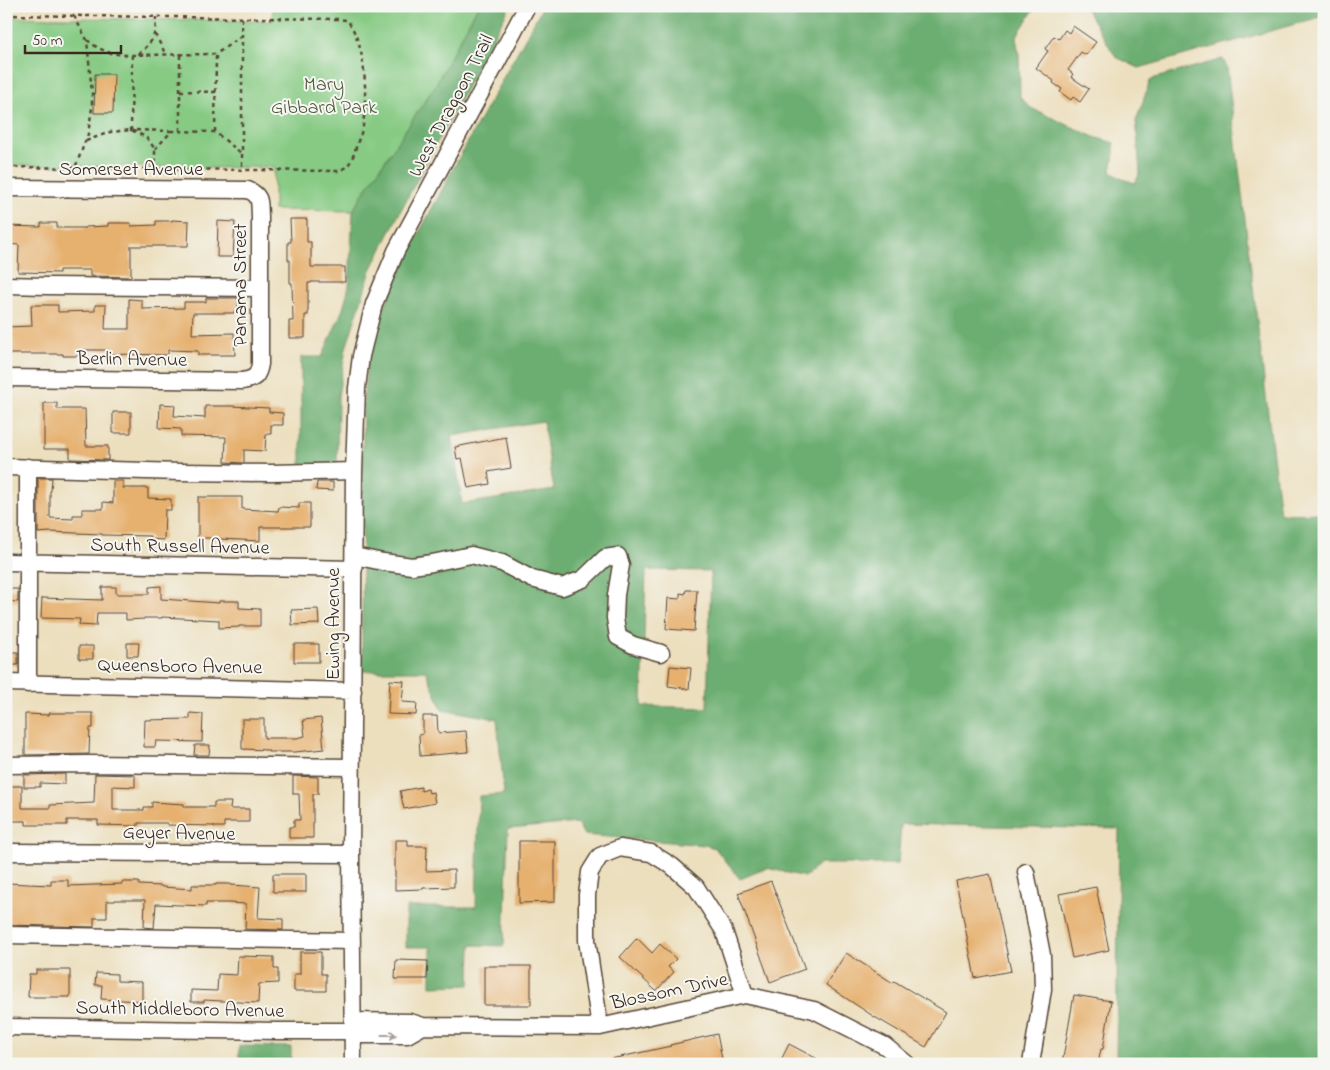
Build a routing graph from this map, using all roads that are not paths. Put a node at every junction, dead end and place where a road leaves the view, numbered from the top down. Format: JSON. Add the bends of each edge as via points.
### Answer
{"nodes":[{"id":1,"x":527,"y":6,"type":"edge"},
{"id":2,"x":6,"y":188,"type":"edge"},
{"id":3,"x":255,"y":193,"type":"joint"},
{"id":4,"x":424,"y":197,"type":"joint"},
{"id":5,"x":6,"y":285,"type":"edge"},
{"id":6,"x":260,"y":288,"type":"junction"},
{"id":7,"x":255,"y":377,"type":"joint"},
{"id":8,"x":6,"y":378,"type":"edge"},
{"id":9,"x":6,"y":467,"type":"edge"},
{"id":10,"x":28,"y":467,"type":"junction"},
{"id":11,"x":354,"y":471,"type":"junction"},
{"id":12,"x":6,"y":562,"type":"edge"},
{"id":13,"x":28,"y":563,"type":"junction"},
{"id":14,"x":354,"y":563,"type":"junction"},
{"id":15,"x":661,"y":653,"type":"dead end"},
{"id":16,"x":6,"y":683,"type":"edge"},
{"id":17,"x":28,"y":684,"type":"junction"},
{"id":18,"x":353,"y":691,"type":"junction"},
{"id":19,"x":6,"y":765,"type":"edge"},
{"id":20,"x":351,"y":767,"type":"junction"},
{"id":21,"x":6,"y":852,"type":"edge"},
{"id":22,"x":351,"y":854,"type":"junction"},
{"id":23,"x":1026,"y":872,"type":"dead end"},
{"id":24,"x":6,"y":935,"type":"edge"},
{"id":25,"x":352,"y":941,"type":"junction"},
{"id":26,"x":745,"y":995,"type":"junction"},
{"id":27,"x":6,"y":1027,"type":"edge"},
{"id":28,"x":600,"y":1027,"type":"junction"},
{"id":29,"x":353,"y":1029,"type":"junction"},
{"id":30,"x":353,"y":1064,"type":"edge"},
{"id":31,"x":907,"y":1064,"type":"edge"},
{"id":32,"x":1031,"y":1064,"type":"edge"}],
"edges":[{"from":1,"to":4,"type":"street","name":"West Dragoon Trail"},
{"from":2,"to":3,"type":"street","name":"Somerset Avenue","via":[[248,190]]},
{"from":3,"to":6,"type":"street","name":"Panama Street","via":[[259,198]]},
{"from":4,"to":11,"type":"street","name":"Ewing Avenue","via":[[386,273],[366,332],[356,388]]},
{"from":5,"to":6,"type":"street"},
{"from":6,"to":7,"type":"street","name":"Panama Street","via":[[260,364]]},
{"from":7,"to":8,"type":"street","name":"Berlin Avenue","via":[[242,381]]},
{"from":9,"to":10,"type":"street"},
{"from":10,"to":11,"type":"street","via":[[180,472]]},
{"from":10,"to":13,"type":"street"},
{"from":11,"to":14,"type":"street","name":"Ewing Avenue"},
{"from":12,"to":13,"type":"street","name":"South Russell Avenue"},
{"from":13,"to":14,"type":"street","name":"South Russell Avenue"},
{"from":13,"to":17,"type":"street"},
{"from":14,"to":15,"type":"street","name":"South Russell Avenue","via":[[412,566],[471,555],[502,563],[532,579],[562,587],[583,579],[605,558],[618,556],[621,564],[615,618],[618,637]]},
{"from":14,"to":18,"type":"street","name":"Ewing Avenue"},
{"from":16,"to":17,"type":"street","name":"Queensboro Avenue"},
{"from":17,"to":18,"type":"street","name":"Queensboro Avenue"},
{"from":18,"to":20,"type":"street","name":"Ewing Avenue"},
{"from":19,"to":20,"type":"street"},
{"from":20,"to":22,"type":"street","name":"Ewing Avenue"},
{"from":21,"to":22,"type":"street","name":"Geyer Avenue"},
{"from":22,"to":25,"type":"street","name":"Ewing Avenue"},
{"from":23,"to":32,"type":"street","via":[[1042,955],[1043,989]]},
{"from":24,"to":25,"type":"street"},
{"from":25,"to":29,"type":"street","name":"Ewing Avenue"},
{"from":26,"to":28,"type":"street","name":"Blossom Drive"},
{"from":26,"to":28,"type":"street","via":[[724,931],[696,887],[651,853],[620,848],[600,856],[590,872],[587,894],[587,940]]},
{"from":26,"to":31,"type":"street","name":"Blossom Drive","via":[[814,1010],[885,1046]]},
{"from":27,"to":29,"type":"street","name":"South Middleboro Avenue"},
{"from":28,"to":29,"type":"street","name":"Blossom Drive","via":[[423,1026],[410,1022]]},
{"from":29,"to":30,"type":"street","name":"Ewing Avenue"}]}
